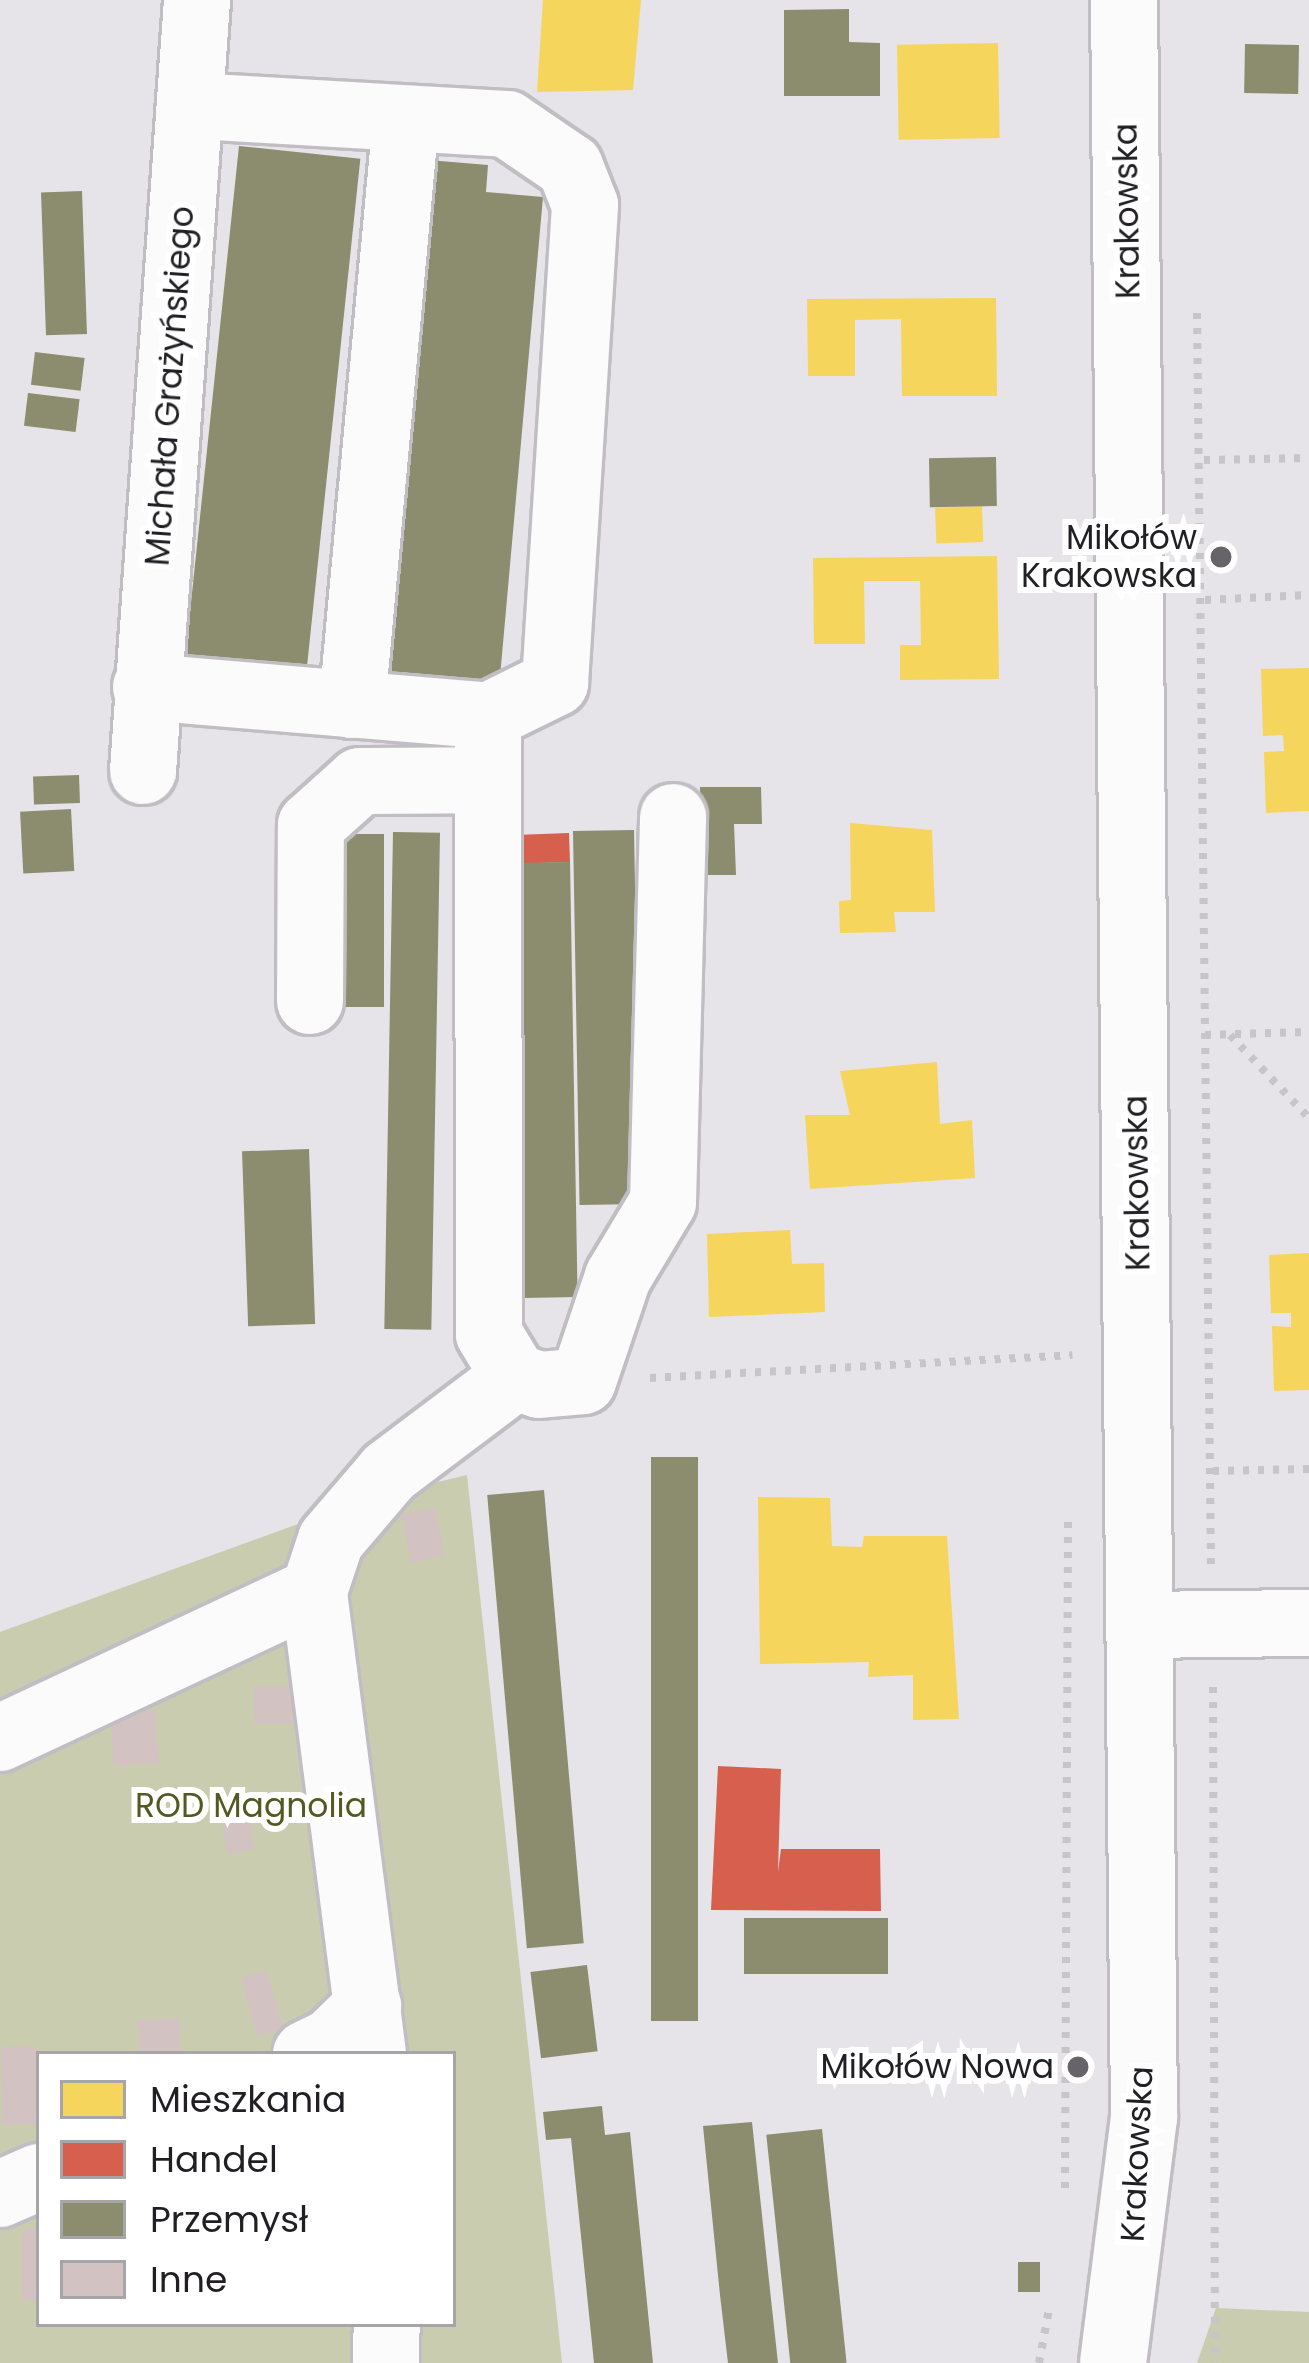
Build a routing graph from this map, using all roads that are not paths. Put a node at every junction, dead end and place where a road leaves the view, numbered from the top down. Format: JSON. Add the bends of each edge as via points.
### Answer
{"nodes":[{"id":1,"x":197,"y":0,"type":"edge"},
{"id":2,"x":1124,"y":0,"type":"edge"},
{"id":3,"x":192,"y":106,"type":"junction"},
{"id":4,"x":406,"y":119,"type":"junction"},
{"id":5,"x":146,"y":687,"type":"junction"},
{"id":6,"x":352,"y":704,"type":"junction"},
{"id":7,"x":488,"y":748,"type":"junction"},
{"id":8,"x":143,"y":771,"type":"dead end"},
{"id":9,"x":673,"y":817,"type":"dead end"},
{"id":10,"x":310,"y":1001,"type":"dead end"},
{"id":11,"x":514,"y":1377,"type":"junction"},
{"id":12,"x":322,"y":1566,"type":"junction"},
{"id":13,"x":1309,"y":1623,"type":"edge"},
{"id":14,"x":1140,"y":1625,"type":"junction"},
{"id":15,"x":0,"y":1738,"type":"edge"},
{"id":16,"x":371,"y":2030,"type":"edge"},
{"id":17,"x":312,"y":2051,"type":"edge"},
{"id":18,"x":36,"y":2177,"type":"edge"},
{"id":19,"x":0,"y":2194,"type":"edge"},
{"id":20,"x":388,"y":2327,"type":"edge"},
{"id":21,"x":386,"y":2363,"type":"edge"},
{"id":22,"x":1112,"y":2363,"type":"edge"}],
"edges":[{"from":1,"to":3,"type":"street","name":"Michała Grażyńskiego"},
{"from":2,"to":14,"type":"street","name":"Krakowska"},
{"from":3,"to":4,"type":"street"},
{"from":3,"to":5,"type":"street","name":"Michała Grażyńskiego"},
{"from":4,"to":6,"type":"street"},
{"from":4,"to":7,"type":"street","via":[[507,124],[537,138],[571,167],[585,206],[555,683]]},
{"from":5,"to":6,"type":"street"},
{"from":5,"to":8,"type":"street","name":"Michała Grażyńskiego"},
{"from":6,"to":7,"type":"street"},
{"from":7,"to":10,"type":"street","via":[[360,782],[310,824]]},
{"from":7,"to":11,"type":"street","via":[[489,1334]]},
{"from":9,"to":11,"type":"street","via":[[663,1202],[618,1277],[583,1381],[539,1385]]},
{"from":11,"to":12,"type":"street","via":[[389,1472]]},
{"from":12,"to":15,"type":"street"},
{"from":12,"to":16,"type":"street"},
{"from":13,"to":14,"type":"street"},
{"from":14,"to":22,"type":"street","name":"Krakowska","via":[[1144,2117],[1135,2233]]},
{"from":16,"to":17,"type":"street"},
{"from":18,"to":19,"type":"street"},
{"from":20,"to":21,"type":"street"}]}
